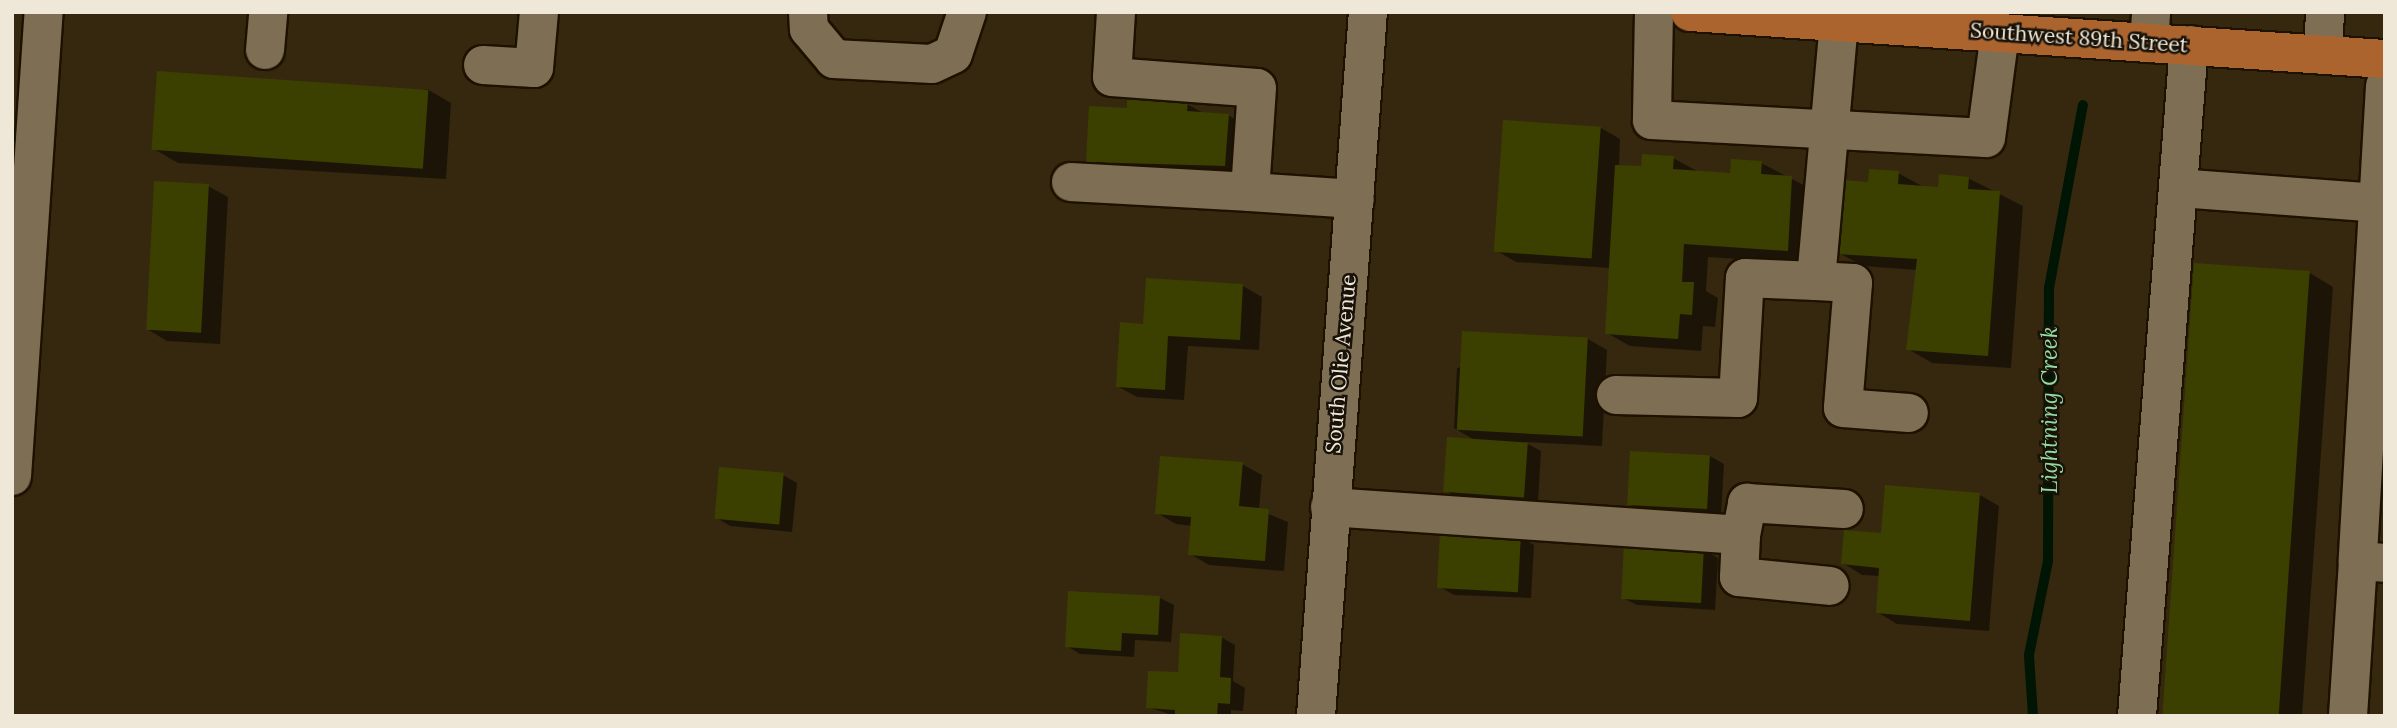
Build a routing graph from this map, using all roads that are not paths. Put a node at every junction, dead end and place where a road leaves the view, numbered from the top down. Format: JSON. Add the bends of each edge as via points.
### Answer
{"nodes":[{"id":1,"x":44,"y":12,"type":"edge"},
{"id":2,"x":268,"y":12,"type":"edge"},
{"id":3,"x":539,"y":12,"type":"edge"},
{"id":4,"x":807,"y":12,"type":"edge"},
{"id":5,"x":967,"y":12,"type":"edge"},
{"id":6,"x":1116,"y":12,"type":"edge"},
{"id":7,"x":1368,"y":12,"type":"edge"},
{"id":8,"x":1654,"y":12,"type":"edge"},
{"id":9,"x":1690,"y":12,"type":"edge"},
{"id":10,"x":2325,"y":12,"type":"edge"},
{"id":11,"x":1839,"y":22,"type":"junction"},
{"id":12,"x":2150,"y":28,"type":"edge"},
{"id":13,"x":2000,"y":33,"type":"junction"},
{"id":14,"x":2189,"y":46,"type":"junction"},
{"id":15,"x":265,"y":50,"type":"dead end"},
{"id":16,"x":2323,"y":55,"type":"junction"},
{"id":17,"x":2385,"y":58,"type":"edge"},
{"id":18,"x":483,"y":65,"type":"dead end"},
{"id":19,"x":26,"y":81,"type":"edge"},
{"id":20,"x":2385,"y":86,"type":"edge"},
{"id":21,"x":1829,"y":129,"type":"junction"},
{"id":22,"x":1071,"y":182,"type":"dead end"},
{"id":23,"x":2179,"y":188,"type":"junction"},
{"id":24,"x":1250,"y":192,"type":"junction"},
{"id":25,"x":1355,"y":199,"type":"junction"},
{"id":26,"x":2378,"y":203,"type":"junction"},
{"id":27,"x":1816,"y":281,"type":"junction"},
{"id":28,"x":1616,"y":395,"type":"dead end"},
{"id":29,"x":1909,"y":413,"type":"dead end"},
{"id":30,"x":12,"y":477,"type":"edge"},
{"id":31,"x":1330,"y":507,"type":"junction"},
{"id":32,"x":1844,"y":509,"type":"dead end"},
{"id":33,"x":1741,"y":535,"type":"junction"},
{"id":34,"x":2372,"y":562,"type":"edge"},
{"id":35,"x":1830,"y":586,"type":"dead end"},
{"id":36,"x":1316,"y":716,"type":"edge"},
{"id":37,"x":2137,"y":716,"type":"edge"},
{"id":38,"x":2348,"y":716,"type":"edge"}],
"edges":[{"from":1,"to":19,"type":"street"},
{"from":2,"to":15,"type":"street"},
{"from":3,"to":18,"type":"street","via":[[534,68]]},
{"from":4,"to":5,"type":"street","via":[[809,29],[834,59],[932,64],[953,54]]},
{"from":6,"to":24,"type":"street","via":[[1112,77],[1257,88]]},
{"from":7,"to":25,"type":"street","name":"South Olie Avenue"},
{"from":8,"to":21,"type":"street","via":[[1651,120]]},
{"from":9,"to":11,"type":"main road","name":"Southwest 89th Street"},
{"from":10,"to":16,"type":"street"},
{"from":11,"to":13,"type":"main road","name":"Southwest 89th Street"},
{"from":11,"to":21,"type":"street"},
{"from":12,"to":13,"type":"main road","name":"Southwest 89th Street"},
{"from":12,"to":14,"type":"main road","name":"Southwest 89th Street"},
{"from":13,"to":21,"type":"street","via":[[1986,138]]},
{"from":14,"to":16,"type":"main road","name":"Southwest 89th Street"},
{"from":14,"to":23,"type":"street"},
{"from":16,"to":17,"type":"main road","name":"Southwest 89th Street"},
{"from":19,"to":30,"type":"street"},
{"from":20,"to":26,"type":"street"},
{"from":21,"to":27,"type":"street"},
{"from":22,"to":24,"type":"street"},
{"from":23,"to":26,"type":"street"},
{"from":23,"to":37,"type":"street"},
{"from":24,"to":25,"type":"street"},
{"from":25,"to":31,"type":"street","name":"South Olie Avenue"},
{"from":26,"to":34,"type":"street"},
{"from":27,"to":28,"type":"street","via":[[1745,278],[1738,398]]},
{"from":27,"to":29,"type":"street","via":[[1853,283],[1843,408]]},
{"from":31,"to":33,"type":"street"},
{"from":31,"to":36,"type":"street","name":"South Olie Avenue"},
{"from":32,"to":33,"type":"street","via":[[1747,503]]},
{"from":33,"to":35,"type":"street","via":[[1739,577]]},
{"from":34,"to":38,"type":"street"}]}
